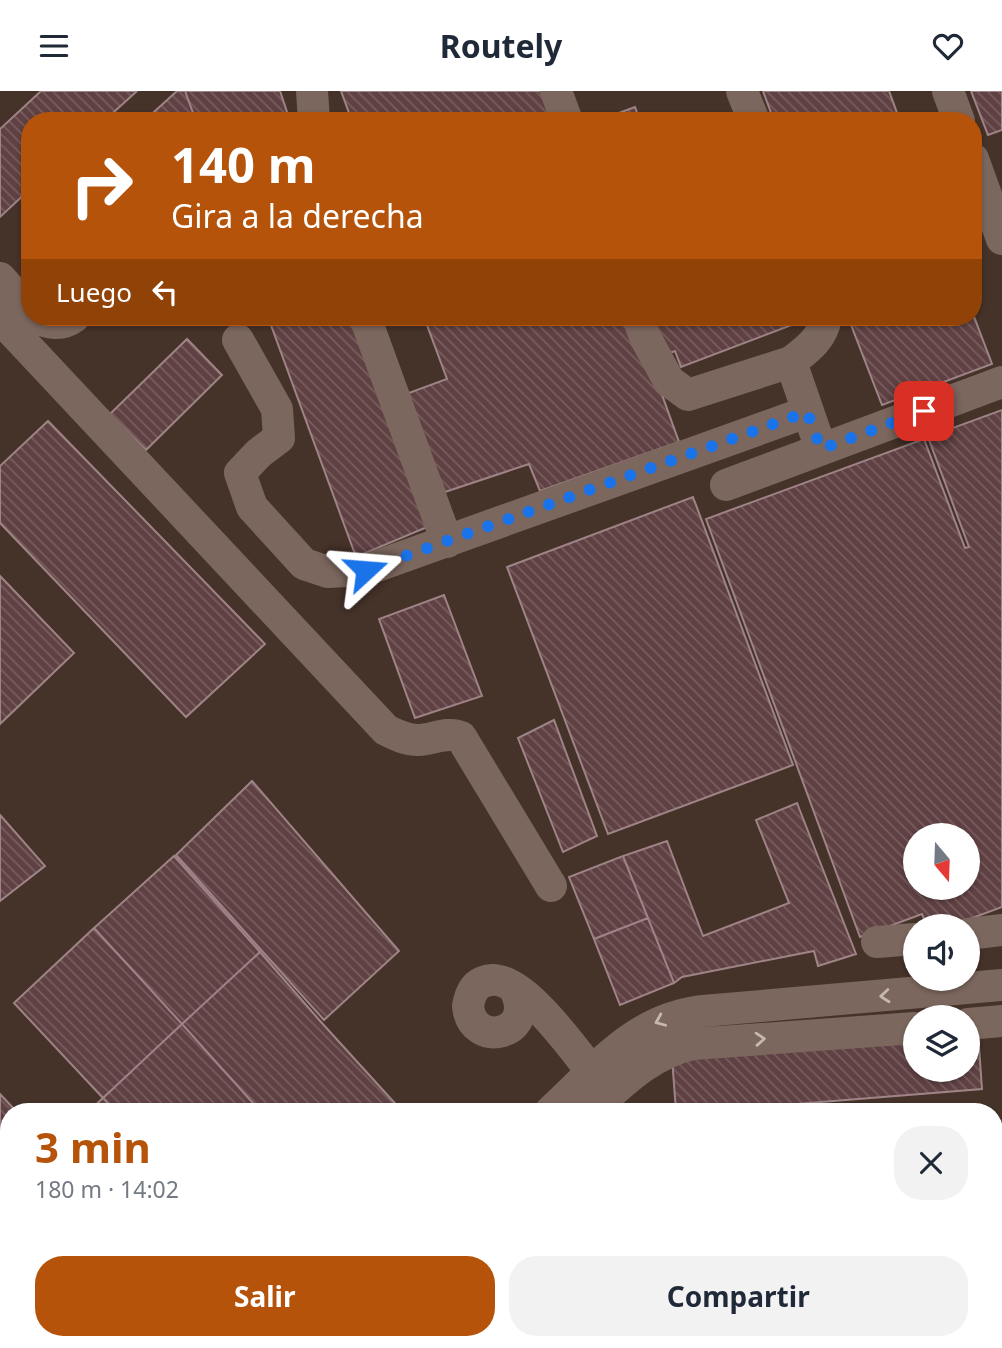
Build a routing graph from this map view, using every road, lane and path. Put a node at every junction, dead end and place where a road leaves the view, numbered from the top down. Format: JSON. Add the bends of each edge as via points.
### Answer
{"nodes":[{"id":1,"x":312,"y":91,"type":"edge"},
{"id":2,"x":556,"y":91,"type":"edge"},
{"id":3,"x":743,"y":91,"type":"edge"},
{"id":4,"x":948,"y":91,"type":"edge"},
{"id":5,"x":313,"y":112,"type":"edge"},
{"id":6,"x":564,"y":112,"type":"edge"},
{"id":7,"x":751,"y":112,"type":"edge"},
{"id":8,"x":956,"y":112,"type":"edge"},
{"id":9,"x":982,"y":184,"type":"edge"},
{"id":10,"x":1002,"y":239,"type":"edge"},
{"id":11,"x":0,"y":278,"type":"edge"},
{"id":12,"x":21,"y":301,"type":"edge"},
{"id":13,"x":0,"y":318,"type":"edge"},
{"id":14,"x":368,"y":326,"type":"edge"},
{"id":15,"x":641,"y":326,"type":"edge"},
{"id":16,"x":825,"y":326,"type":"edge"},
{"id":17,"x":237,"y":339,"type":"dead end"},
{"id":18,"x":791,"y":362,"type":"junction"},
{"id":19,"x":1002,"y":382,"type":"edge"},
{"id":20,"x":807,"y":412,"type":"junction"},
{"id":21,"x":821,"y":449,"type":"junction"},
{"id":22,"x":726,"y":485,"type":"dead end"},
{"id":23,"x":447,"y":543,"type":"junction"},
{"id":24,"x":551,"y":886,"type":"dead end"},
{"id":25,"x":1002,"y":930,"type":"edge"},
{"id":26,"x":980,"y":933,"type":"edge"},
{"id":27,"x":903,"y":940,"type":"edge"},
{"id":28,"x":877,"y":942,"type":"dead end"},
{"id":29,"x":1002,"y":985,"type":"edge"},
{"id":30,"x":514,"y":988,"type":"dead end"},
{"id":31,"x":1002,"y":1021,"type":"edge"},
{"id":32,"x":980,"y":1023,"type":"edge"},
{"id":33,"x":903,"y":1029,"type":"edge"},
{"id":34,"x":598,"y":1093,"type":"edge"},
{"id":35,"x":572,"y":1103,"type":"edge"}],
"edges":[{"from":1,"to":5,"type":"street"},
{"from":2,"to":6,"type":"street"},
{"from":3,"to":7,"type":"street"},
{"from":4,"to":8,"type":"street"},
{"from":9,"to":10,"type":"street"},
{"from":11,"to":12,"type":"street"},
{"from":13,"to":24,"type":"street","via":[[386,730],[419,740],[461,737]]},
{"from":14,"to":23,"type":"street"},
{"from":15,"to":18,"type":"street","via":[[668,381],[688,395]]},
{"from":16,"to":18,"type":"street","via":[[810,347]]},
{"from":17,"to":23,"type":"street","via":[[277,409],[279,438],[240,473],[251,507],[304,564],[328,572],[366,570]]},
{"from":18,"to":20,"type":"street"},
{"from":19,"to":21,"type":"street"},
{"from":20,"to":21,"type":"street"},
{"from":20,"to":23,"type":"street"},
{"from":21,"to":22,"type":"street"},
{"from":25,"to":26,"type":"street"},
{"from":27,"to":28,"type":"street"},
{"from":29,"to":34,"type":"street","one_way":true,"via":[[686,1013],[633,1036]]},
{"from":30,"to":34,"type":"street","via":[[534,1001]]},
{"from":31,"to":32,"type":"street"},
{"from":34,"to":33,"type":"street","one_way":true,"via":[[658,1056],[693,1044]]},
{"from":34,"to":35,"type":"street"}]}
